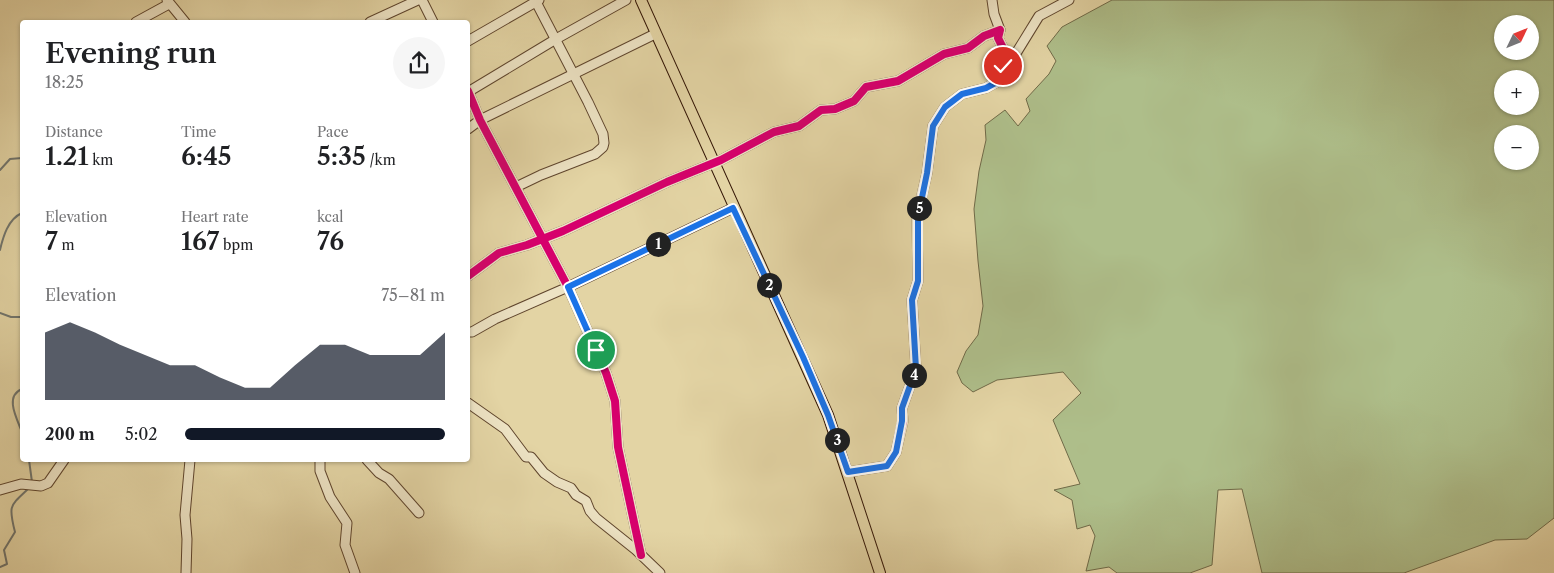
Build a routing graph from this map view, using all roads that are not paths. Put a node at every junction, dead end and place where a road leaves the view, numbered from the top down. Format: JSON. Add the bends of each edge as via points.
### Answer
{"nodes":[{"id":1,"x":420,"y":0,"type":"edge"},
{"id":2,"x":626,"y":0,"type":"edge"},
{"id":3,"x":641,"y":0,"type":"edge"},
{"id":4,"x":992,"y":0,"type":"edge"},
{"id":5,"x":1069,"y":0,"type":"edge"},
{"id":6,"x":537,"y":1,"type":"edge"},
{"id":7,"x":168,"y":2,"type":"edge"},
{"id":8,"x":139,"y":20,"type":"edge"},
{"id":9,"x":183,"y":20,"type":"edge"},
{"id":10,"x":375,"y":20,"type":"edge"},
{"id":11,"x":432,"y":20,"type":"edge"},
{"id":12,"x":1000,"y":30,"type":"junction"},
{"id":13,"x":655,"y":34,"type":"junction"},
{"id":14,"x":556,"y":39,"type":"junction"},
{"id":15,"x":470,"y":40,"type":"edge"},
{"id":16,"x":1003,"y":66,"type":"junction"},
{"id":17,"x":574,"y":74,"type":"junction"},
{"id":18,"x":470,"y":91,"type":"edge"},
{"id":19,"x":470,"y":97,"type":"edge"},
{"id":20,"x":480,"y":120,"type":"junction"},
{"id":21,"x":470,"y":128,"type":"edge"},
{"id":22,"x":714,"y":163,"type":"junction"},
{"id":23,"x":516,"y":187,"type":"junction"},
{"id":24,"x":733,"y":208,"type":"junction"},
{"id":25,"x":542,"y":238,"type":"junction"},
{"id":26,"x":470,"y":274,"type":"edge"},
{"id":27,"x":568,"y":287,"type":"junction"},
{"id":28,"x":470,"y":332,"type":"edge"},
{"id":29,"x":470,"y":404,"type":"edge"},
{"id":30,"x":63,"y":462,"type":"edge"},
{"id":31,"x":190,"y":462,"type":"edge"},
{"id":32,"x":320,"y":462,"type":"edge"},
{"id":33,"x":369,"y":462,"type":"edge"},
{"id":34,"x":848,"y":472,"type":"junction"},
{"id":35,"x":0,"y":490,"type":"edge"},
{"id":36,"x":419,"y":512,"type":"dead end"},
{"id":37,"x":641,"y":555,"type":"junction"},
{"id":38,"x":186,"y":573,"type":"edge"},
{"id":39,"x":355,"y":573,"type":"edge"},
{"id":40,"x":660,"y":573,"type":"edge"},
{"id":41,"x":880,"y":573,"type":"edge"}],
"edges":[{"from":1,"to":10,"type":"street"},
{"from":1,"to":11,"type":"street"},
{"from":2,"to":14,"type":"street"},
{"from":3,"to":13,"type":"main road"},
{"from":4,"to":12,"type":"street"},
{"from":5,"to":16,"type":"street","via":[[1039,16],[1015,55]]},
{"from":6,"to":14,"type":"street"},
{"from":6,"to":15,"type":"street"},
{"from":7,"to":8,"type":"street"},
{"from":7,"to":9,"type":"street"},
{"from":12,"to":16,"type":"street","via":[[998,38],[1006,60]]},
{"from":12,"to":22,"type":"street","via":[[984,36],[968,48],[944,54],[898,81],[866,87],[854,101],[835,109],[821,110],[799,126],[774,132]]},
{"from":13,"to":17,"type":"street"},
{"from":13,"to":22,"type":"main road"},
{"from":14,"to":17,"type":"street"},
{"from":14,"to":18,"type":"street"},
{"from":16,"to":34,"type":"street","via":[[997,82],[962,94],[945,107],[933,126],[918,217],[918,281],[912,300],[916,369],[902,408],[896,452],[887,466]]},
{"from":17,"to":20,"type":"street"},
{"from":17,"to":23,"type":"street","via":[[603,134],[603,147],[589,157]]},
{"from":19,"to":20,"type":"street"},
{"from":20,"to":21,"type":"street"},
{"from":20,"to":23,"type":"street"},
{"from":22,"to":24,"type":"main road"},
{"from":22,"to":25,"type":"street"},
{"from":23,"to":25,"type":"street"},
{"from":24,"to":27,"type":"street"},
{"from":24,"to":34,"type":"main road","via":[[828,415]]},
{"from":25,"to":26,"type":"street","via":[[494,256]]},
{"from":25,"to":27,"type":"street"},
{"from":27,"to":28,"type":"street"},
{"from":27,"to":37,"type":"street","via":[[613,393],[618,447]]},
{"from":29,"to":37,"type":"street","via":[[505,429],[526,457],[531,457],[556,482],[571,488],[586,501],[596,518]]},
{"from":30,"to":35,"type":"street","via":[[48,483],[42,486],[21,484]]},
{"from":31,"to":38,"type":"street","via":[[185,515]]},
{"from":32,"to":39,"type":"street","via":[[330,497],[347,523],[345,545]]},
{"from":33,"to":36,"type":"street","via":[[389,478]]},
{"from":34,"to":41,"type":"main road"},
{"from":37,"to":40,"type":"street"}]}
